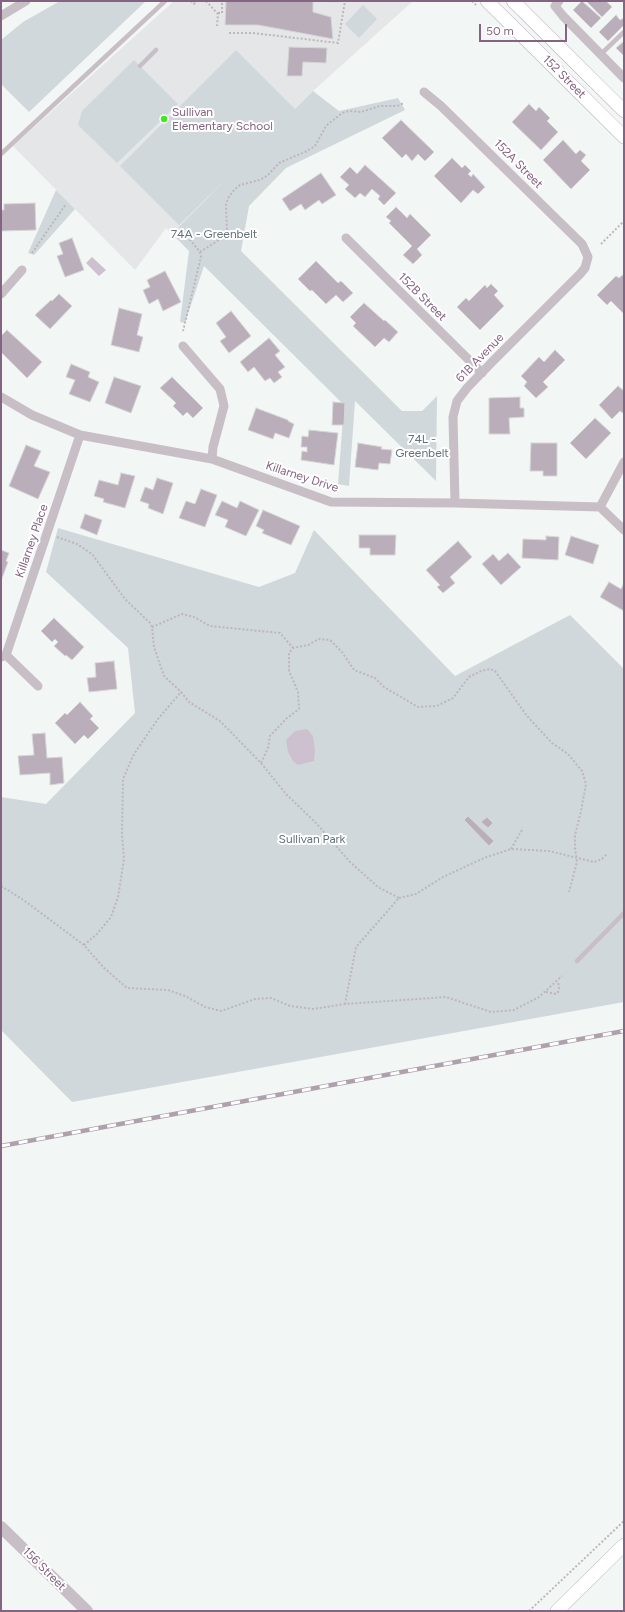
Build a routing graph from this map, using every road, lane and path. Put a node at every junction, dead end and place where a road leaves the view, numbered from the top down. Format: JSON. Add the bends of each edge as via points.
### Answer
{"nodes":[{"id":1,"x":26,"y":1,"type":"edge"},
{"id":2,"x":165,"y":1,"type":"edge"},
{"id":3,"x":191,"y":1,"type":"edge"},
{"id":4,"x":196,"y":1,"type":"edge"},
{"id":5,"x":206,"y":1,"type":"edge"},
{"id":6,"x":222,"y":1,"type":"edge"},
{"id":7,"x":345,"y":1,"type":"edge"},
{"id":8,"x":487,"y":1,"type":"edge"},
{"id":9,"x":513,"y":1,"type":"edge"},
{"id":10,"x":557,"y":3,"type":"edge"},
{"id":11,"x":218,"y":13,"type":"junction"},
{"id":12,"x":1,"y":16,"type":"edge"},
{"id":13,"x":217,"y":26,"type":"dead end"},
{"id":14,"x":624,"y":32,"type":"edge"},
{"id":15,"x":229,"y":33,"type":"dead end"},
{"id":16,"x":156,"y":50,"type":"dead end"},
{"id":17,"x":600,"y":55,"type":"junction"},
{"id":18,"x":140,"y":66,"type":"dead end"},
{"id":19,"x":624,"y":78,"type":"edge"},
{"id":20,"x":424,"y":92,"type":"dead end"},
{"id":21,"x":404,"y":103,"type":"dead end"},
{"id":22,"x":624,"y":111,"type":"edge"},
{"id":23,"x":624,"y":137,"type":"edge"},
{"id":24,"x":1,"y":154,"type":"edge"},
{"id":25,"x":66,"y":204,"type":"dead end"},
{"id":26,"x":624,"y":221,"type":"edge"},
{"id":27,"x":182,"y":230,"type":"dead end"},
{"id":28,"x":346,"y":238,"type":"dead end"},
{"id":29,"x":601,"y":244,"type":"dead end"},
{"id":30,"x":200,"y":252,"type":"junction"},
{"id":31,"x":32,"y":253,"type":"dead end"},
{"id":32,"x":588,"y":258,"type":"joint"},
{"id":33,"x":22,"y":270,"type":"dead end"},
{"id":34,"x":1,"y":294,"type":"edge"},
{"id":35,"x":183,"y":331,"type":"dead end"},
{"id":36,"x":183,"y":346,"type":"dead end"},
{"id":37,"x":482,"y":373,"type":"junction"},
{"id":38,"x":1,"y":397,"type":"edge"},
{"id":39,"x":80,"y":435,"type":"junction"},
{"id":40,"x":212,"y":459,"type":"junction"},
{"id":41,"x":624,"y":462,"type":"edge"},
{"id":42,"x":455,"y":503,"type":"junction"},
{"id":43,"x":600,"y":507,"type":"junction"},
{"id":44,"x":624,"y":530,"type":"edge"},
{"id":45,"x":56,"y":536,"type":"dead end"},
{"id":46,"x":152,"y":627,"type":"junction"},
{"id":47,"x":293,"y":648,"type":"junction"},
{"id":48,"x":3,"y":656,"type":"edge"},
{"id":49,"x":38,"y":686,"type":"dead end"},
{"id":50,"x":181,"y":692,"type":"junction"},
{"id":51,"x":261,"y":763,"type":"junction"},
{"id":52,"x":523,"y":828,"type":"dead end"},
{"id":53,"x":511,"y":849,"type":"junction"},
{"id":54,"x":607,"y":854,"type":"dead end"},
{"id":55,"x":576,"y":857,"type":"junction"},
{"id":56,"x":1,"y":886,"type":"edge"},
{"id":57,"x":569,"y":892,"type":"dead end"},
{"id":58,"x":398,"y":898,"type":"junction"},
{"id":59,"x":624,"y":913,"type":"edge"},
{"id":60,"x":84,"y":946,"type":"junction"},
{"id":61,"x":577,"y":960,"type":"dead end"},
{"id":62,"x":562,"y":976,"type":"dead end"},
{"id":63,"x":558,"y":981,"type":"junction"},
{"id":64,"x":545,"y":992,"type":"junction"},
{"id":65,"x":345,"y":1004,"type":"junction"},
{"id":66,"x":624,"y":1521,"type":"edge"},
{"id":67,"x":1,"y":1527,"type":"edge"},
{"id":68,"x":624,"y":1546,"type":"edge"},
{"id":69,"x":86,"y":1611,"type":"edge"},
{"id":70,"x":529,"y":1611,"type":"edge"},
{"id":71,"x":557,"y":1611,"type":"edge"}],
"edges":[{"from":1,"to":12,"type":"street"},
{"from":2,"to":24,"type":"lane"},
{"from":3,"to":4,"type":"path","via":[[194,4]]},
{"from":5,"to":11,"type":"path"},
{"from":6,"to":11,"type":"path","via":[[222,13]]},
{"from":7,"to":15,"type":"path","via":[[338,44],[253,33]]},
{"from":8,"to":23,"type":"main road","name":"152 Street"},
{"from":9,"to":22,"type":"main road","name":"152 Street"},
{"from":10,"to":17,"type":"street","via":[[563,16]]},
{"from":11,"to":13,"type":"path"},
{"from":14,"to":17,"type":"lane"},
{"from":16,"to":18,"type":"lane"},
{"from":17,"to":19,"type":"street"},
{"from":20,"to":32,"type":"street","name":"152A Street","via":[[442,106],[582,244]]},
{"from":21,"to":30,"type":"path","via":[[361,112],[342,112],[326,126],[315,146],[279,163],[260,180],[240,185],[230,194],[226,205],[227,231],[222,238]]},
{"from":25,"to":31,"type":"path"},
{"from":26,"to":29,"type":"path"},
{"from":27,"to":30,"type":"path"},
{"from":28,"to":37,"type":"street","name":"152B Street"},
{"from":30,"to":35,"type":"path","via":[[201,260]]},
{"from":32,"to":37,"type":"street","name":"61B Avenue","via":[[580,274]]},
{"from":33,"to":34,"type":"street"},
{"from":36,"to":40,"type":"street","via":[[220,389],[224,406]]},
{"from":37,"to":42,"type":"street","name":"61B Avenue","via":[[461,395],[454,409]]},
{"from":38,"to":39,"type":"street","name":"Killarney Drive","via":[[32,415]]},
{"from":39,"to":40,"type":"street","name":"Killarney Drive"},
{"from":39,"to":48,"type":"street","name":"Killarney Place"},
{"from":40,"to":42,"type":"street","name":"Killarney Drive","via":[[331,502]]},
{"from":41,"to":43,"type":"street"},
{"from":42,"to":43,"type":"street","name":"Killarney Drive"},
{"from":43,"to":44,"type":"street"},
{"from":45,"to":46,"type":"path","via":[[92,554],[125,599]]},
{"from":46,"to":47,"type":"path","via":[[182,614],[210,626],[280,633]]},
{"from":46,"to":50,"type":"path","via":[[154,647],[164,676]]},
{"from":47,"to":51,"type":"path","via":[[289,653],[289,671],[298,692],[299,709],[270,736]]},
{"from":47,"to":55,"type":"path","via":[[308,645],[319,639],[330,640],[354,670],[375,678],[384,687],[418,707],[437,706],[453,698],[469,677],[481,671],[495,671],[534,725],[552,743],[568,754],[582,771],[586,784],[575,834]]},
{"from":48,"to":49,"type":"street","name":"Killarney Place"},
{"from":50,"to":51,"type":"path","via":[[189,702],[220,721]]},
{"from":50,"to":60,"type":"path","via":[[158,719],[134,754],[123,779],[124,859],[118,897],[111,917],[98,934]]},
{"from":51,"to":58,"type":"path","via":[[286,794],[350,862],[378,887]]},
{"from":52,"to":53,"type":"path"},
{"from":53,"to":55,"type":"path","via":[[549,851]]},
{"from":53,"to":58,"type":"path","via":[[497,852],[443,877],[416,894]]},
{"from":54,"to":55,"type":"path","via":[[594,862]]},
{"from":55,"to":57,"type":"path"},
{"from":56,"to":60,"type":"path"},
{"from":58,"to":65,"type":"path","via":[[356,947]]},
{"from":59,"to":61,"type":"lane"},
{"from":60,"to":65,"type":"path","via":[[127,988],[168,990],[220,1011],[255,999],[272,998],[290,1006],[313,1009]]},
{"from":62,"to":63,"type":"path"},
{"from":63,"to":64,"type":"path"},
{"from":63,"to":64,"type":"path","via":[[559,988],[556,994]]},
{"from":64,"to":65,"type":"path","via":[[514,1010],[491,1012],[446,997]]},
{"from":66,"to":70,"type":"path"},
{"from":67,"to":69,"type":"street","name":"156 Street"},
{"from":68,"to":71,"type":"main road"}]}
